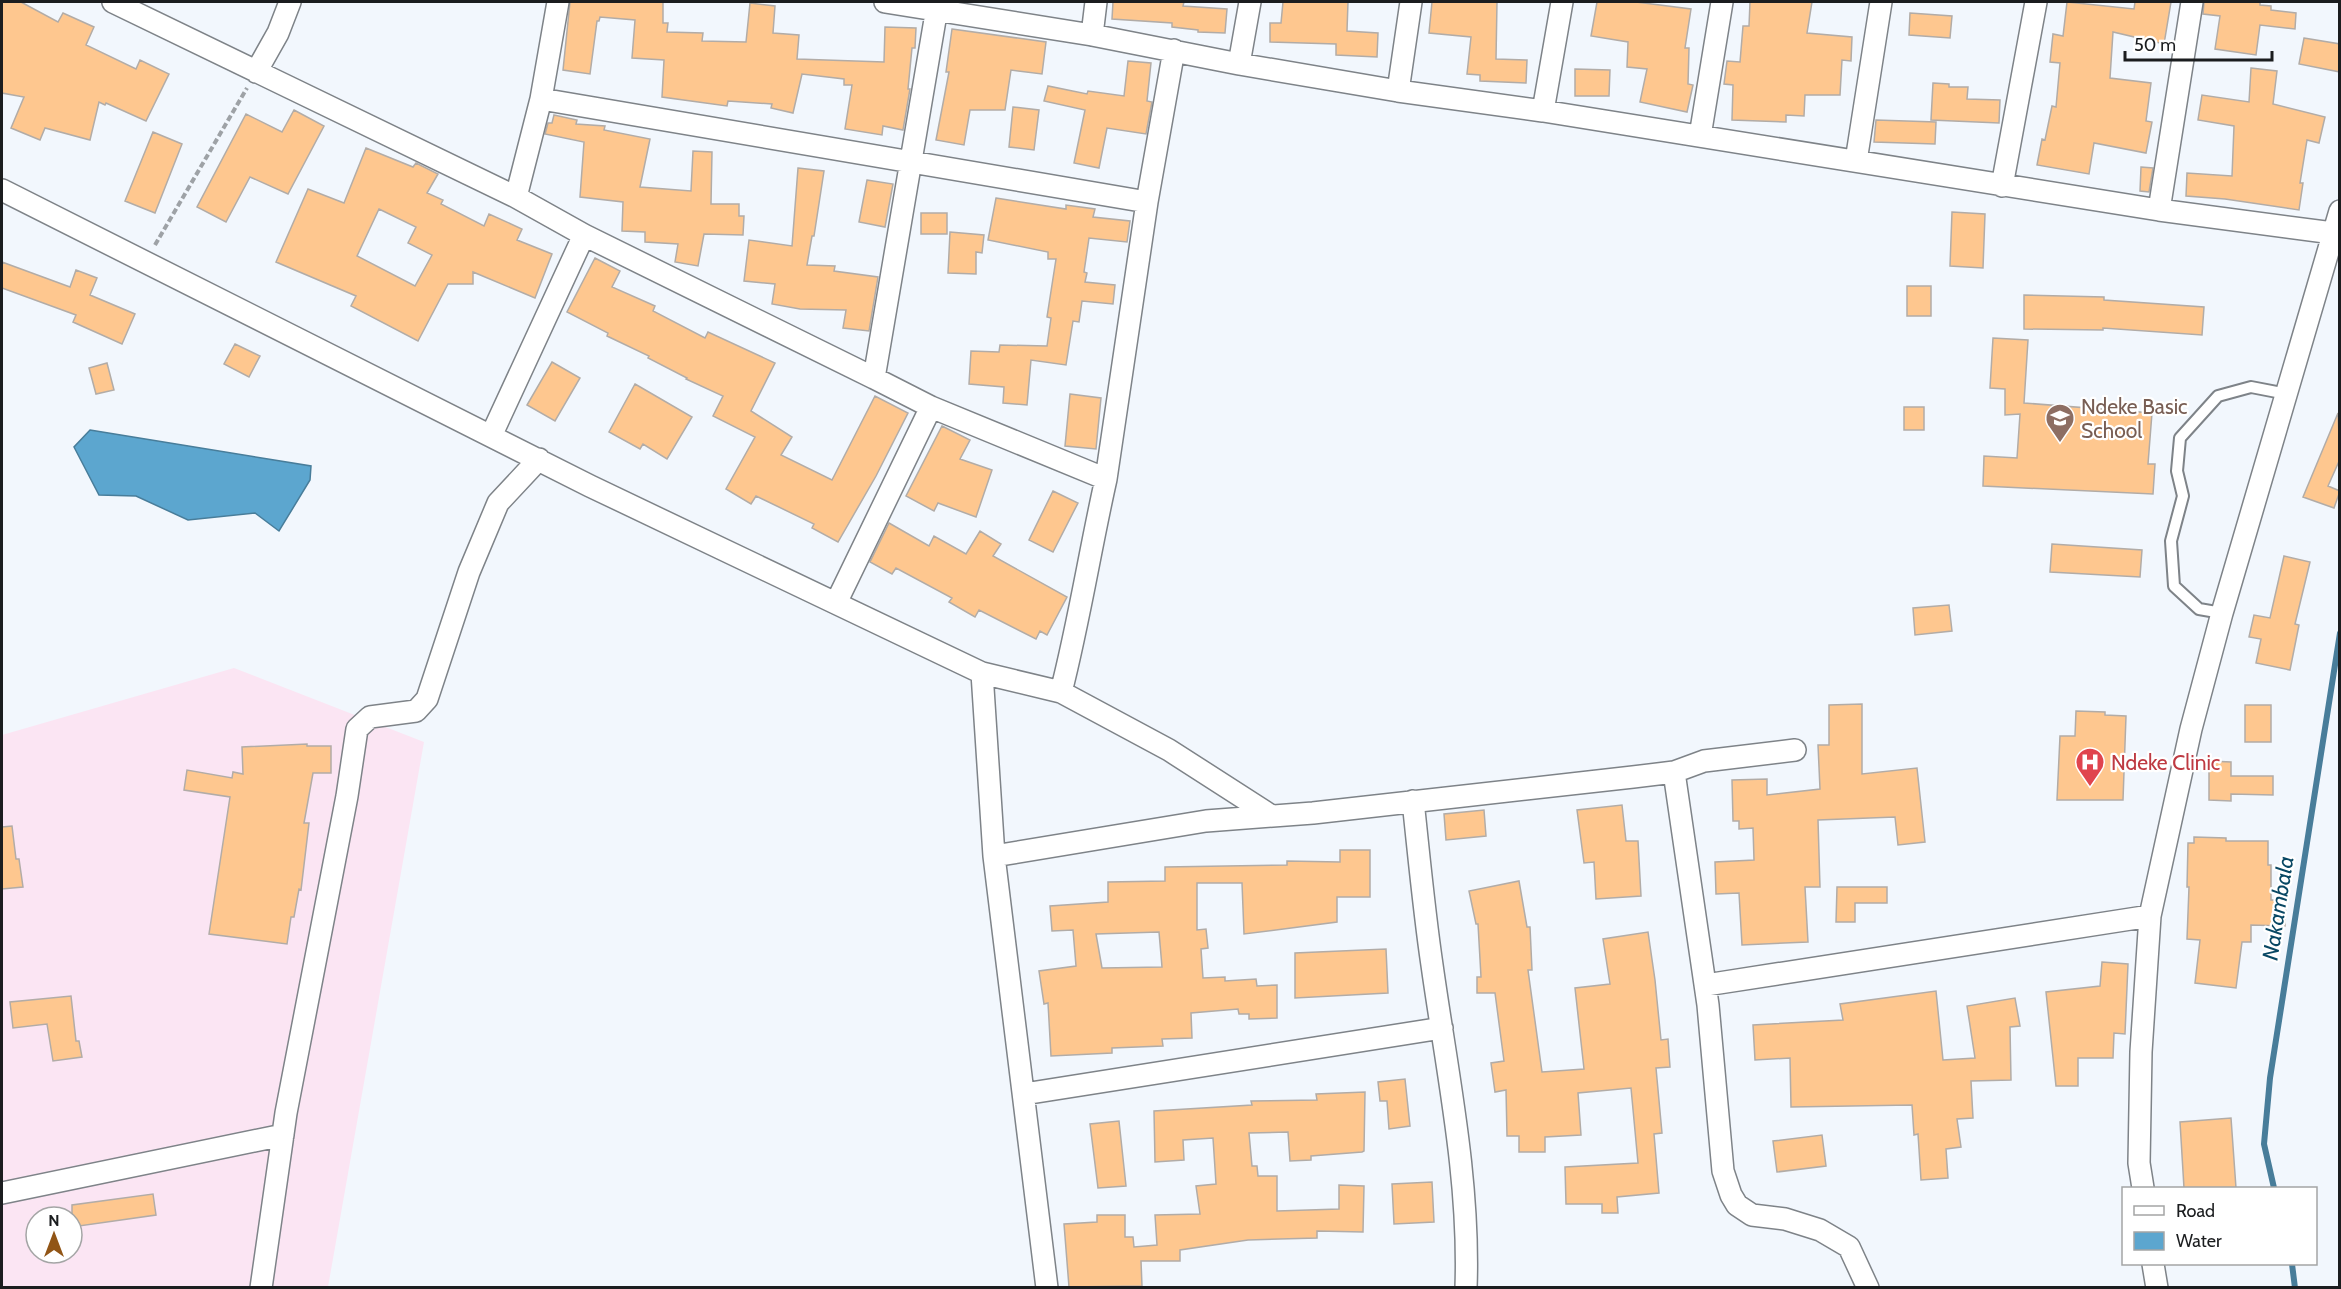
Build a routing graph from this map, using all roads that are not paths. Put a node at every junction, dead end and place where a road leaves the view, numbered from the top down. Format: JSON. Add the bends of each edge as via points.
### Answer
{"nodes":[{"id":1,"x":113,"y":2,"type":"edge"},
{"id":2,"x":290,"y":2,"type":"edge"},
{"id":3,"x":558,"y":2,"type":"edge"},
{"id":4,"x":885,"y":2,"type":"edge"},
{"id":5,"x":1096,"y":2,"type":"edge"},
{"id":6,"x":1250,"y":2,"type":"edge"},
{"id":7,"x":1412,"y":2,"type":"edge"},
{"id":8,"x":1562,"y":2,"type":"edge"},
{"id":9,"x":1722,"y":2,"type":"edge"},
{"id":10,"x":1881,"y":2,"type":"edge"},
{"id":11,"x":2036,"y":2,"type":"edge"},
{"id":12,"x":2192,"y":2,"type":"edge"},
{"id":13,"x":937,"y":6,"type":"edge"},
{"id":14,"x":1092,"y":35,"type":"junction"},
{"id":15,"x":1174,"y":50,"type":"junction"},
{"id":16,"x":1239,"y":64,"type":"junction"},
{"id":17,"x":256,"y":72,"type":"junction"},
{"id":18,"x":1398,"y":91,"type":"junction"},
{"id":19,"x":541,"y":99,"type":"junction"},
{"id":20,"x":1543,"y":111,"type":"junction"},
{"id":21,"x":1700,"y":136,"type":"junction"},
{"id":22,"x":1856,"y":161,"type":"junction"},
{"id":23,"x":911,"y":162,"type":"junction"},
{"id":24,"x":2002,"y":186,"type":"junction"},
{"id":25,"x":2,"y":190,"type":"edge"},
{"id":26,"x":516,"y":196,"type":"junction"},
{"id":27,"x":1147,"y":202,"type":"junction"},
{"id":28,"x":2158,"y":210,"type":"junction"},
{"id":29,"x":2340,"y":210,"type":"edge"},
{"id":30,"x":2332,"y":233,"type":"junction"},
{"id":31,"x":584,"y":235,"type":"junction"},
{"id":32,"x":874,"y":378,"type":"junction"},
{"id":33,"x":2287,"y":394,"type":"junction"},
{"id":34,"x":931,"y":407,"type":"junction"},
{"id":35,"x":491,"y":436,"type":"junction"},
{"id":36,"x":539,"y":459,"type":"junction"},
{"id":37,"x":1106,"y":479,"type":"junction"},
{"id":38,"x":836,"y":603,"type":"junction"},
{"id":39,"x":2222,"y":613,"type":"junction"},
{"id":40,"x":982,"y":673,"type":"junction"},
{"id":41,"x":1061,"y":693,"type":"junction"},
{"id":42,"x":1795,"y":750,"type":"dead end"},
{"id":43,"x":1674,"y":772,"type":"junction"},
{"id":44,"x":1413,"y":801,"type":"junction"},
{"id":45,"x":1270,"y":815,"type":"junction"},
{"id":46,"x":994,"y":856,"type":"junction"},
{"id":47,"x":2150,"y":916,"type":"junction"},
{"id":48,"x":1706,"y":985,"type":"junction"},
{"id":49,"x":1442,"y":1028,"type":"junction"},
{"id":50,"x":1024,"y":1094,"type":"junction"},
{"id":51,"x":283,"y":1135,"type":"junction"},
{"id":52,"x":2143,"y":1187,"type":"edge"},
{"id":53,"x":2,"y":1193,"type":"edge"},
{"id":54,"x":2154,"y":1265,"type":"edge"},
{"id":55,"x":261,"y":1287,"type":"edge"},
{"id":56,"x":1047,"y":1287,"type":"edge"},
{"id":57,"x":1466,"y":1287,"type":"edge"},
{"id":58,"x":1868,"y":1287,"type":"edge"},
{"id":59,"x":2157,"y":1287,"type":"edge"}],
"edges":[{"from":1,"to":17,"type":"street"},
{"from":2,"to":17,"type":"street"},
{"from":3,"to":19,"type":"street"},
{"from":4,"to":13,"type":"street"},
{"from":5,"to":14,"type":"street"},
{"from":6,"to":16,"type":"street"},
{"from":7,"to":18,"type":"street"},
{"from":8,"to":20,"type":"street"},
{"from":9,"to":21,"type":"street"},
{"from":10,"to":22,"type":"street"},
{"from":11,"to":24,"type":"street"},
{"from":12,"to":28,"type":"street"},
{"from":13,"to":14,"type":"street"},
{"from":13,"to":23,"type":"street"},
{"from":14,"to":15,"type":"street"},
{"from":15,"to":16,"type":"street"},
{"from":15,"to":27,"type":"street"},
{"from":16,"to":18,"type":"street"},
{"from":17,"to":26,"type":"street"},
{"from":18,"to":20,"type":"street"},
{"from":19,"to":23,"type":"street"},
{"from":19,"to":26,"type":"street"},
{"from":20,"to":21,"type":"street"},
{"from":21,"to":22,"type":"street"},
{"from":22,"to":24,"type":"street"},
{"from":23,"to":27,"type":"street"},
{"from":23,"to":32,"type":"street"},
{"from":24,"to":28,"type":"street"},
{"from":25,"to":35,"type":"street"},
{"from":26,"to":31,"type":"street"},
{"from":27,"to":37,"type":"street"},
{"from":28,"to":30,"type":"street"},
{"from":29,"to":30,"type":"street"},
{"from":30,"to":33,"type":"street"},
{"from":31,"to":32,"type":"street"},
{"from":31,"to":35,"type":"street"},
{"from":32,"to":34,"type":"street"},
{"from":33,"to":39,"type":"street"},
{"from":33,"to":39,"type":"lane","via":[[2251,387],[2218,396],[2180,438],[2177,471],[2182,496],[2171,542],[2174,586],[2199,609]]},
{"from":34,"to":37,"type":"street"},
{"from":34,"to":38,"type":"street"},
{"from":35,"to":36,"type":"street"},
{"from":36,"to":38,"type":"street"},
{"from":36,"to":51,"type":"street","via":[[498,502],[469,572],[427,699],[416,711],[370,717],[357,729]]},
{"from":37,"to":41,"type":"street"},
{"from":38,"to":40,"type":"street"},
{"from":39,"to":47,"type":"street","via":[[2191,729]]},
{"from":40,"to":41,"type":"street"},
{"from":40,"to":46,"type":"street"},
{"from":41,"to":45,"type":"street","via":[[1169,750]]},
{"from":42,"to":43,"type":"street","via":[[1704,761]]},
{"from":43,"to":44,"type":"street"},
{"from":43,"to":48,"type":"street"},
{"from":44,"to":45,"type":"street"},
{"from":44,"to":49,"type":"street"},
{"from":45,"to":46,"type":"street","via":[[1206,821]]},
{"from":46,"to":50,"type":"street"},
{"from":47,"to":48,"type":"street"},
{"from":47,"to":52,"type":"street","via":[[2141,1063],[2139,1163]]},
{"from":48,"to":58,"type":"street","via":[[1723,1171],[1731,1195],[1737,1205],[1752,1215],[1785,1219],[1820,1230],[1849,1247]]},
{"from":49,"to":50,"type":"street"},
{"from":49,"to":57,"type":"street","via":[[1463,1174]]},
{"from":50,"to":56,"type":"street"},
{"from":51,"to":53,"type":"street"},
{"from":51,"to":55,"type":"street"},
{"from":54,"to":59,"type":"street"}]}
